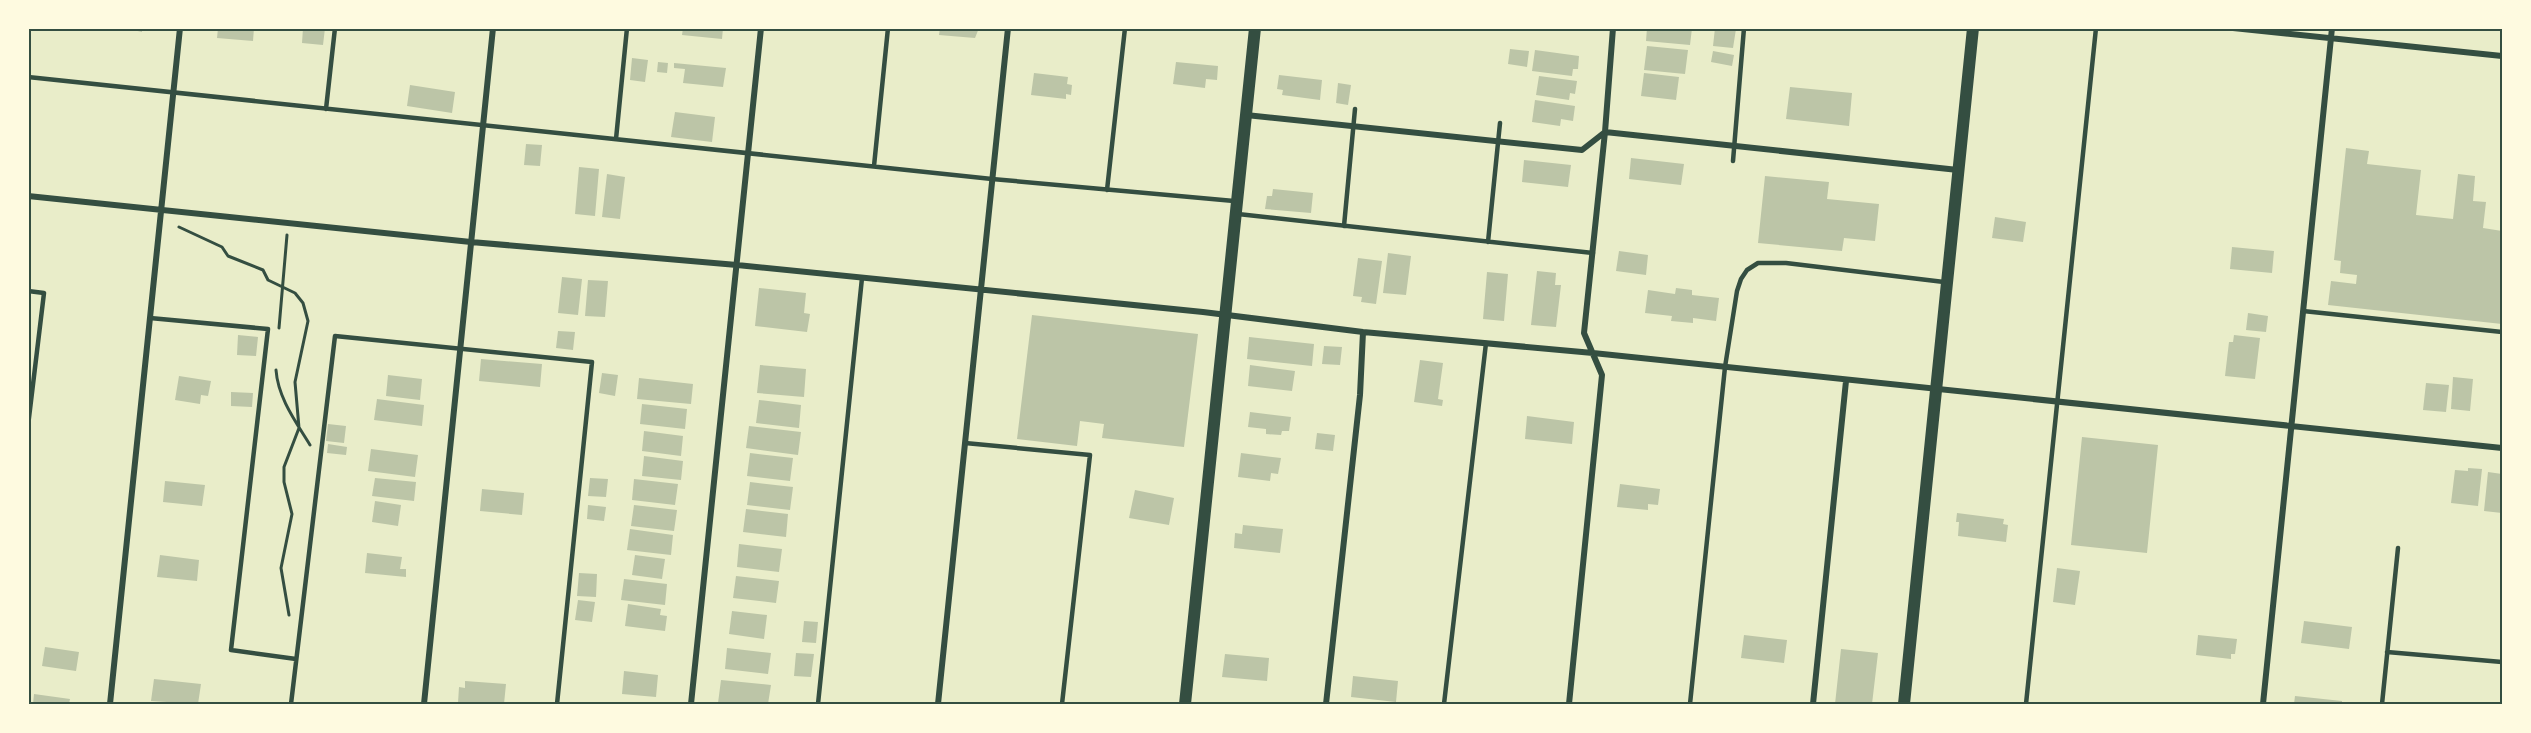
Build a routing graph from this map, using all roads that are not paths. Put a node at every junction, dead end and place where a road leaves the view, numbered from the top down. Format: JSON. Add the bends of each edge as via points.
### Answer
{"nodes":[{"id":1,"x":180,"y":28,"type":"edge"},
{"id":2,"x":335,"y":28,"type":"edge"},
{"id":3,"x":493,"y":28,"type":"edge"},
{"id":4,"x":627,"y":28,"type":"edge"},
{"id":5,"x":761,"y":28,"type":"edge"},
{"id":6,"x":888,"y":28,"type":"edge"},
{"id":7,"x":1008,"y":28,"type":"edge"},
{"id":8,"x":1125,"y":28,"type":"edge"},
{"id":9,"x":1255,"y":28,"type":"edge"},
{"id":10,"x":1612,"y":28,"type":"edge"},
{"id":11,"x":1744,"y":28,"type":"edge"},
{"id":12,"x":1973,"y":28,"type":"edge"},
{"id":13,"x":2096,"y":28,"type":"edge"},
{"id":14,"x":2233,"y":28,"type":"edge"},
{"id":15,"x":2332,"y":28,"type":"edge"},
{"id":16,"x":2331,"y":38,"type":"junction"},
{"id":17,"x":2502,"y":56,"type":"edge"},
{"id":18,"x":28,"y":77,"type":"edge"},
{"id":19,"x":173,"y":92,"type":"junction"},
{"id":20,"x":326,"y":109,"type":"junction"},
{"id":21,"x":1355,"y":110,"type":"dead end"},
{"id":22,"x":1246,"y":115,"type":"junction"},
{"id":23,"x":1500,"y":123,"type":"dead end"},
{"id":24,"x":483,"y":126,"type":"junction"},
{"id":25,"x":1354,"y":126,"type":"junction"},
{"id":26,"x":1605,"y":132,"type":"junction"},
{"id":27,"x":616,"y":139,"type":"junction"},
{"id":28,"x":1498,"y":141,"type":"junction"},
{"id":29,"x":1735,"y":146,"type":"junction"},
{"id":30,"x":748,"y":152,"type":"junction"},
{"id":31,"x":1733,"y":161,"type":"dead end"},
{"id":32,"x":874,"y":166,"type":"junction"},
{"id":33,"x":1959,"y":170,"type":"junction"},
{"id":34,"x":993,"y":179,"type":"junction"},
{"id":35,"x":1107,"y":190,"type":"junction"},
{"id":36,"x":28,"y":196,"type":"edge"},
{"id":37,"x":1236,"y":208,"type":"junction"},
{"id":38,"x":161,"y":210,"type":"junction"},
{"id":39,"x":1344,"y":226,"type":"junction"},
{"id":40,"x":471,"y":242,"type":"junction"},
{"id":41,"x":1488,"y":242,"type":"junction"},
{"id":42,"x":1593,"y":253,"type":"junction"},
{"id":43,"x":737,"y":265,"type":"junction"},
{"id":44,"x":862,"y":278,"type":"junction"},
{"id":45,"x":1947,"y":282,"type":"junction"},
{"id":46,"x":980,"y":290,"type":"junction"},
{"id":47,"x":28,"y":291,"type":"edge"},
{"id":48,"x":2303,"y":311,"type":"junction"},
{"id":49,"x":1225,"y":314,"type":"junction"},
{"id":50,"x":150,"y":318,"type":"junction"},
{"id":51,"x":1363,"y":332,"type":"junction"},
{"id":52,"x":2502,"y":332,"type":"edge"},
{"id":53,"x":1486,"y":343,"type":"junction"},
{"id":54,"x":460,"y":347,"type":"junction"},
{"id":55,"x":1593,"y":353,"type":"junction"},
{"id":56,"x":1725,"y":368,"type":"junction"},
{"id":57,"x":1846,"y":381,"type":"junction"},
{"id":58,"x":1936,"y":390,"type":"junction"},
{"id":59,"x":2058,"y":403,"type":"junction"},
{"id":60,"x":28,"y":426,"type":"edge"},
{"id":61,"x":2291,"y":426,"type":"junction"},
{"id":62,"x":965,"y":443,"type":"junction"},
{"id":63,"x":2502,"y":448,"type":"edge"},
{"id":64,"x":2398,"y":548,"type":"dead end"},
{"id":65,"x":2387,"y":652,"type":"junction"},
{"id":66,"x":296,"y":659,"type":"junction"},
{"id":67,"x":2502,"y":662,"type":"edge"},
{"id":68,"x":110,"y":705,"type":"edge"},
{"id":69,"x":291,"y":705,"type":"edge"},
{"id":70,"x":423,"y":705,"type":"edge"},
{"id":71,"x":557,"y":705,"type":"edge"},
{"id":72,"x":692,"y":705,"type":"edge"},
{"id":73,"x":818,"y":705,"type":"edge"},
{"id":74,"x":938,"y":705,"type":"edge"},
{"id":75,"x":1062,"y":705,"type":"edge"},
{"id":76,"x":1185,"y":705,"type":"edge"},
{"id":77,"x":1326,"y":705,"type":"edge"},
{"id":78,"x":1444,"y":705,"type":"edge"},
{"id":79,"x":1569,"y":705,"type":"edge"},
{"id":80,"x":1690,"y":705,"type":"edge"},
{"id":81,"x":1812,"y":705,"type":"edge"},
{"id":82,"x":1904,"y":705,"type":"edge"},
{"id":83,"x":2026,"y":705,"type":"edge"},
{"id":84,"x":2263,"y":705,"type":"edge"},
{"id":85,"x":2382,"y":705,"type":"edge"}],
"edges":[{"from":1,"to":19,"type":"street"},
{"from":2,"to":20,"type":"lane"},
{"from":3,"to":24,"type":"street"},
{"from":4,"to":27,"type":"lane"},
{"from":5,"to":30,"type":"street"},
{"from":6,"to":32,"type":"lane"},
{"from":7,"to":34,"type":"street"},
{"from":8,"to":35,"type":"lane"},
{"from":9,"to":22,"type":"main road"},
{"from":10,"to":26,"type":"street"},
{"from":11,"to":29,"type":"lane"},
{"from":12,"to":33,"type":"main road"},
{"from":13,"to":59,"type":"lane"},
{"from":14,"to":16,"type":"street"},
{"from":15,"to":16,"type":"street"},
{"from":16,"to":17,"type":"street"},
{"from":16,"to":48,"type":"street"},
{"from":18,"to":19,"type":"lane"},
{"from":19,"to":20,"type":"lane"},
{"from":19,"to":38,"type":"street"},
{"from":20,"to":24,"type":"lane"},
{"from":21,"to":25,"type":"lane"},
{"from":22,"to":25,"type":"street"},
{"from":22,"to":37,"type":"main road"},
{"from":23,"to":28,"type":"lane"},
{"from":24,"to":27,"type":"lane"},
{"from":24,"to":40,"type":"street"},
{"from":25,"to":28,"type":"street"},
{"from":25,"to":39,"type":"lane"},
{"from":26,"to":28,"type":"street","via":[[1582,150]]},
{"from":26,"to":29,"type":"street"},
{"from":26,"to":42,"type":"street"},
{"from":27,"to":30,"type":"lane"},
{"from":28,"to":41,"type":"lane"},
{"from":29,"to":31,"type":"lane"},
{"from":29,"to":33,"type":"street"},
{"from":30,"to":32,"type":"lane"},
{"from":30,"to":43,"type":"street"},
{"from":32,"to":34,"type":"lane"},
{"from":33,"to":45,"type":"main road"},
{"from":34,"to":35,"type":"lane"},
{"from":34,"to":46,"type":"street"},
{"from":35,"to":37,"type":"lane"},
{"from":36,"to":38,"type":"street"},
{"from":37,"to":39,"type":"lane"},
{"from":37,"to":49,"type":"main road"},
{"from":38,"to":40,"type":"street"},
{"from":38,"to":50,"type":"street"},
{"from":39,"to":41,"type":"lane"},
{"from":40,"to":43,"type":"street"},
{"from":40,"to":54,"type":"street"},
{"from":41,"to":42,"type":"lane"},
{"from":42,"to":55,"type":"street","via":[[1584,333]]},
{"from":43,"to":44,"type":"street"},
{"from":43,"to":72,"type":"street"},
{"from":44,"to":46,"type":"street"},
{"from":44,"to":73,"type":"lane"},
{"from":45,"to":56,"type":"lane","via":[[1758,263],[1747,270],[1737,291]]},
{"from":45,"to":58,"type":"main road"},
{"from":46,"to":49,"type":"street"},
{"from":46,"to":62,"type":"street"},
{"from":47,"to":60,"type":"lane","via":[[44,293]]},
{"from":48,"to":52,"type":"lane"},
{"from":48,"to":61,"type":"street"},
{"from":49,"to":51,"type":"street"},
{"from":49,"to":76,"type":"main road"},
{"from":50,"to":66,"type":"lane","via":[[268,329],[231,650]]},
{"from":50,"to":68,"type":"street"},
{"from":51,"to":53,"type":"street"},
{"from":51,"to":77,"type":"street","via":[[1360,395]]},
{"from":53,"to":55,"type":"street"},
{"from":53,"to":78,"type":"lane"},
{"from":54,"to":66,"type":"lane","via":[[335,336]]},
{"from":54,"to":70,"type":"street"},
{"from":54,"to":71,"type":"lane","via":[[592,362]]},
{"from":55,"to":56,"type":"street"},
{"from":55,"to":79,"type":"street","via":[[1602,375]]},
{"from":56,"to":57,"type":"street"},
{"from":56,"to":80,"type":"lane"},
{"from":57,"to":58,"type":"street"},
{"from":57,"to":81,"type":"street"},
{"from":58,"to":59,"type":"street"},
{"from":58,"to":82,"type":"main road"},
{"from":59,"to":61,"type":"street"},
{"from":59,"to":83,"type":"lane"},
{"from":61,"to":63,"type":"street"},
{"from":61,"to":84,"type":"street"},
{"from":62,"to":74,"type":"street"},
{"from":62,"to":75,"type":"lane","via":[[1089,455]]},
{"from":64,"to":65,"type":"lane"},
{"from":65,"to":67,"type":"lane"},
{"from":65,"to":85,"type":"lane"},
{"from":66,"to":69,"type":"lane"}]}
